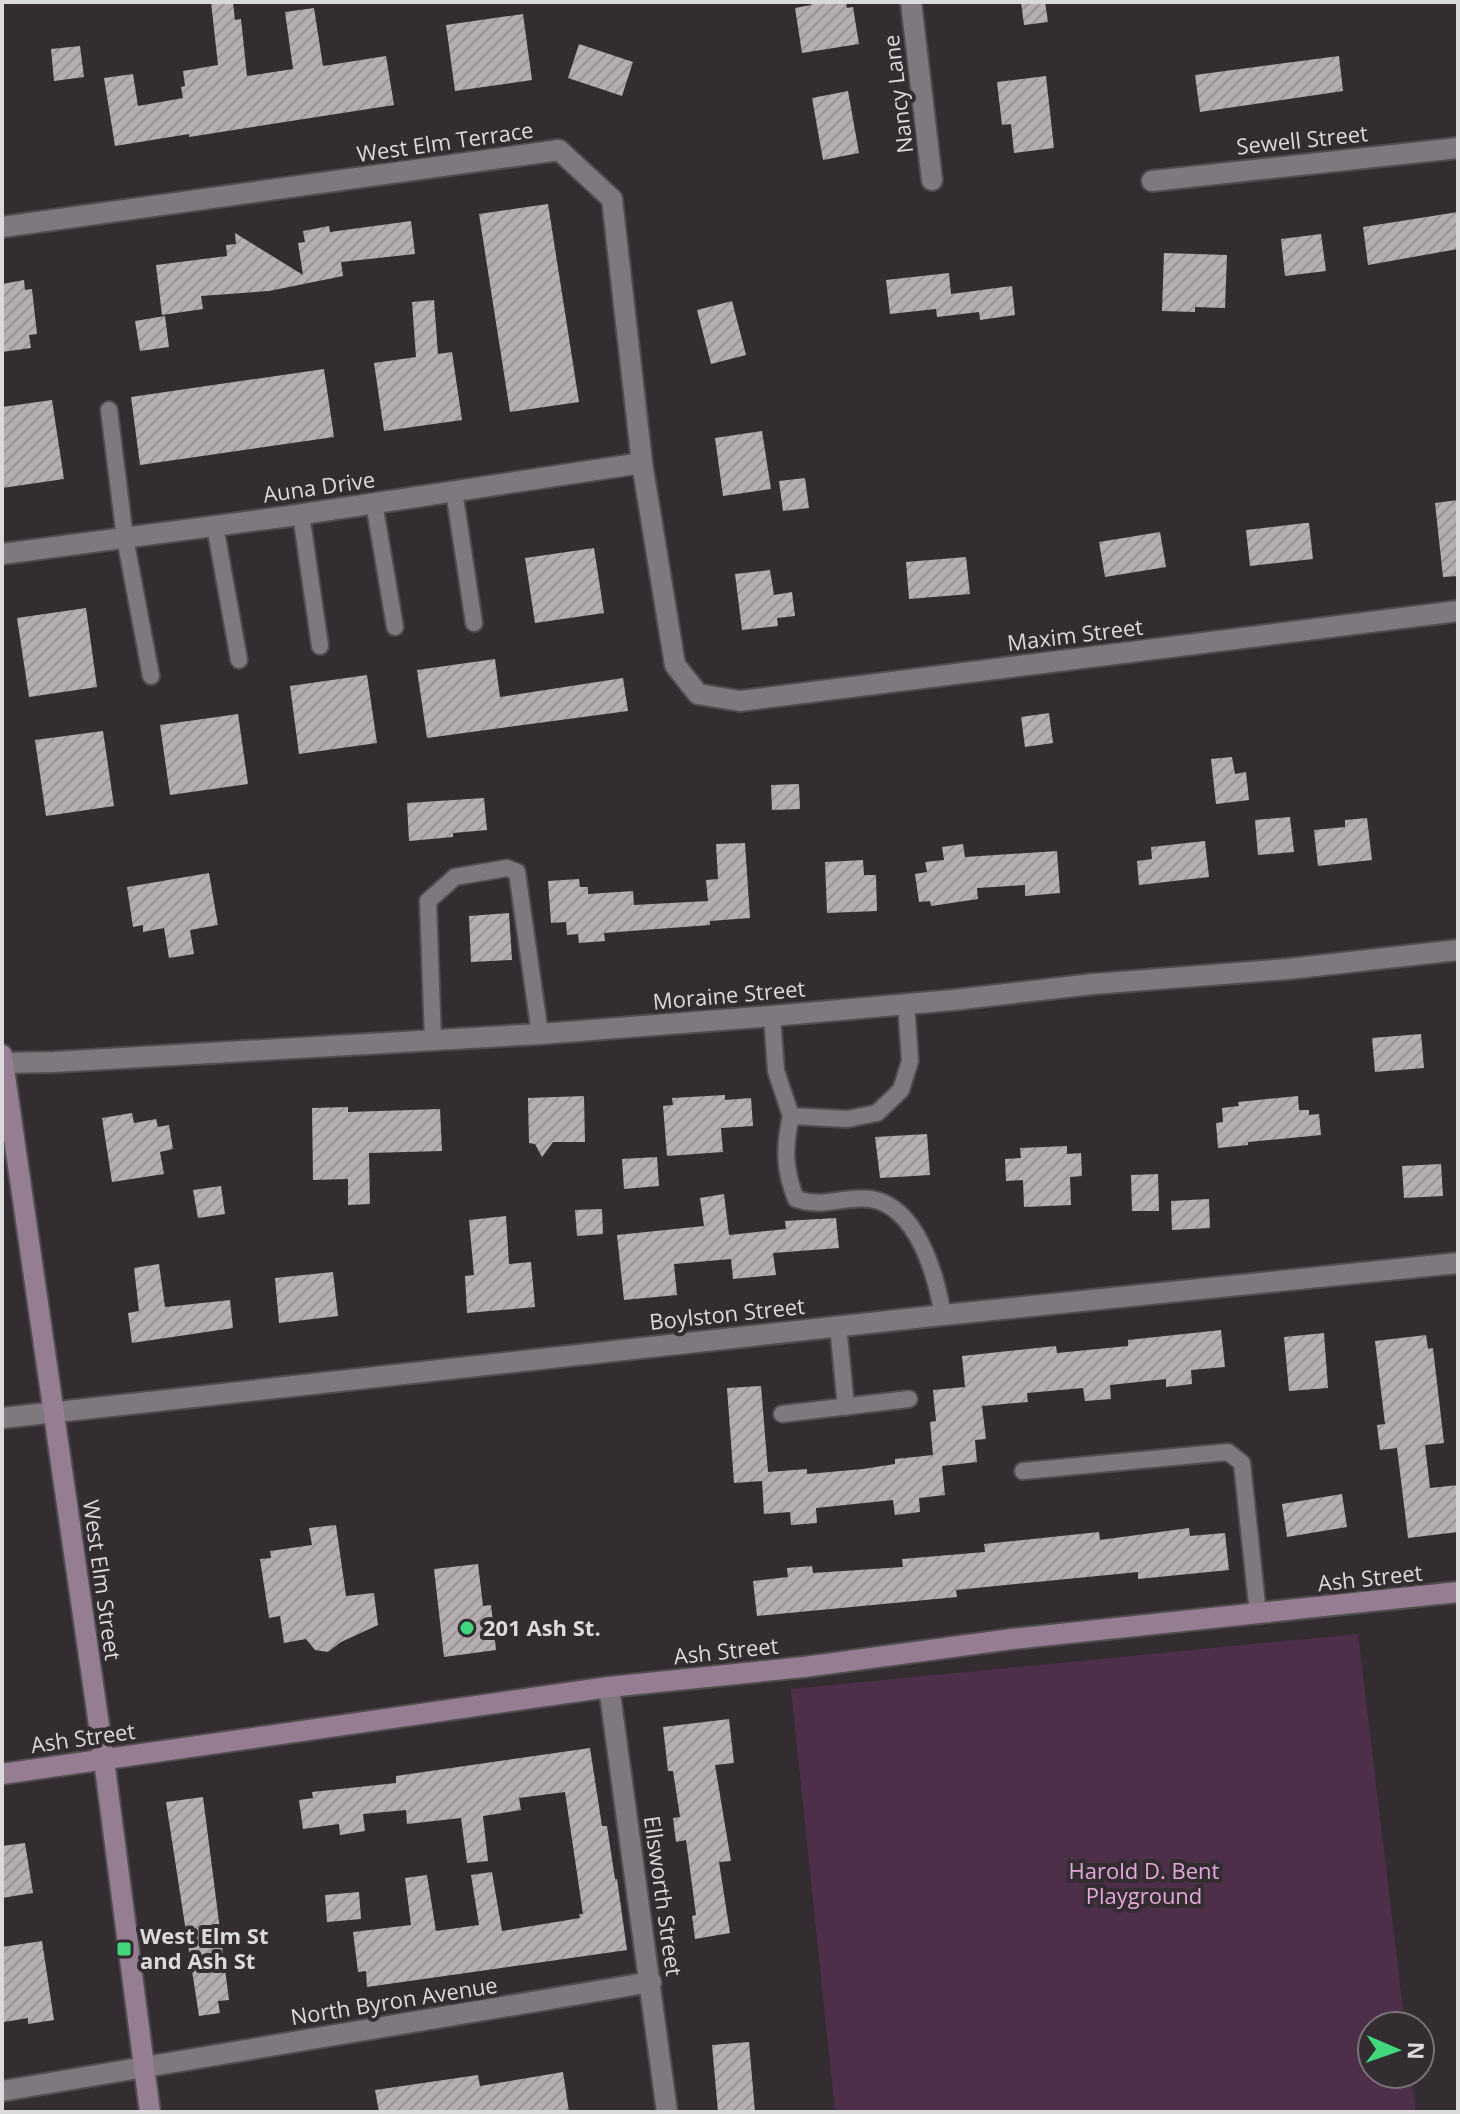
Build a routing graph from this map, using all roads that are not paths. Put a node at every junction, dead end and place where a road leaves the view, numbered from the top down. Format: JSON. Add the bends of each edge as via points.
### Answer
{"nodes":[{"id":1,"x":911,"y":2,"type":"edge"},
{"id":2,"x":1458,"y":148,"type":"edge"},
{"id":3,"x":932,"y":180,"type":"dead end"},
{"id":4,"x":1152,"y":181,"type":"dead end"},
{"id":5,"x":2,"y":227,"type":"edge"},
{"id":6,"x":109,"y":410,"type":"dead end"},
{"id":7,"x":642,"y":463,"type":"junction"},
{"id":8,"x":454,"y":491,"type":"junction"},
{"id":9,"x":374,"y":503,"type":"junction"},
{"id":10,"x":301,"y":514,"type":"junction"},
{"id":11,"x":215,"y":526,"type":"junction"},
{"id":12,"x":125,"y":538,"type":"junction"},
{"id":13,"x":2,"y":554,"type":"edge"},
{"id":14,"x":1458,"y":611,"type":"edge"},
{"id":15,"x":474,"y":623,"type":"dead end"},
{"id":16,"x":395,"y":627,"type":"dead end"},
{"id":17,"x":320,"y":646,"type":"dead end"},
{"id":18,"x":239,"y":660,"type":"dead end"},
{"id":19,"x":151,"y":676,"type":"dead end"},
{"id":20,"x":698,"y":694,"type":"joint"},
{"id":21,"x":1458,"y":950,"type":"edge"},
{"id":22,"x":906,"y":1003,"type":"junction"},
{"id":23,"x":772,"y":1016,"type":"junction"},
{"id":24,"x":540,"y":1034,"type":"junction"},
{"id":25,"x":433,"y":1040,"type":"junction"},
{"id":26,"x":2,"y":1055,"type":"edge"},
{"id":27,"x":2,"y":1063,"type":"edge"},
{"id":28,"x":791,"y":1116,"type":"junction"},
{"id":29,"x":1458,"y":1263,"type":"edge"},
{"id":30,"x":943,"y":1315,"type":"junction"},
{"id":31,"x":838,"y":1326,"type":"junction"},
{"id":32,"x":909,"y":1399,"type":"dead end"},
{"id":33,"x":846,"y":1407,"type":"junction"},
{"id":34,"x":54,"y":1411,"type":"junction"},
{"id":35,"x":782,"y":1414,"type":"dead end"},
{"id":36,"x":2,"y":1418,"type":"edge"},
{"id":37,"x":1023,"y":1471,"type":"dead end"},
{"id":38,"x":1458,"y":1592,"type":"edge"},
{"id":39,"x":1258,"y":1614,"type":"junction"},
{"id":40,"x":609,"y":1687,"type":"junction"},
{"id":41,"x":104,"y":1760,"type":"junction"},
{"id":42,"x":2,"y":1774,"type":"edge"},
{"id":43,"x":651,"y":1982,"type":"junction"},
{"id":44,"x":145,"y":2067,"type":"junction"},
{"id":45,"x":2,"y":2091,"type":"edge"},
{"id":46,"x":150,"y":2112,"type":"edge"},
{"id":47,"x":667,"y":2112,"type":"edge"}],
"edges":[{"from":1,"to":3,"type":"street","name":"Nancy Lane"},
{"from":2,"to":4,"type":"street","name":"Sewell Street"},
{"from":5,"to":7,"type":"street","name":"West Elm Terrace","via":[[559,150],[612,199]]},
{"from":6,"to":12,"type":"lane"},
{"from":7,"to":8,"type":"street","name":"Auna Drive"},
{"from":7,"to":20,"type":"street","name":"West Elm Terrace","via":[[675,665]]},
{"from":8,"to":9,"type":"street","name":"Auna Drive"},
{"from":8,"to":15,"type":"lane"},
{"from":9,"to":10,"type":"street","name":"Auna Drive"},
{"from":9,"to":16,"type":"lane"},
{"from":10,"to":11,"type":"street","name":"Auna Drive"},
{"from":10,"to":17,"type":"lane"},
{"from":11,"to":12,"type":"street","name":"Auna Drive"},
{"from":11,"to":18,"type":"lane"},
{"from":12,"to":13,"type":"street","name":"Auna Drive"},
{"from":12,"to":19,"type":"lane"},
{"from":14,"to":20,"type":"street","name":"Maxim Street","via":[[740,701]]},
{"from":21,"to":22,"type":"street","name":"Moraine Street"},
{"from":22,"to":23,"type":"street","name":"Moraine Street"},
{"from":22,"to":28,"type":"lane","via":[[910,1061],[901,1090],[877,1113],[847,1119]]},
{"from":23,"to":24,"type":"street","name":"Moraine Street"},
{"from":23,"to":28,"type":"lane","via":[[776,1071]]},
{"from":24,"to":25,"type":"street","name":"Moraine Street"},
{"from":24,"to":25,"type":"lane","via":[[517,872],[507,868],[455,877],[428,901]]},
{"from":25,"to":27,"type":"street","name":"Moraine Street"},
{"from":26,"to":27,"type":"street","name":"West Elm Street"},
{"from":27,"to":34,"type":"street","name":"West Elm Street"},
{"from":28,"to":30,"type":"lane","via":[[785,1155],[796,1199],[812,1204],[871,1199],[899,1211],[925,1250]]},
{"from":29,"to":30,"type":"street","name":"Boylston Street"},
{"from":30,"to":31,"type":"street","name":"Boylston Street"},
{"from":31,"to":33,"type":"lane"},
{"from":31,"to":34,"type":"street","name":"Boylston Street"},
{"from":32,"to":33,"type":"lane"},
{"from":33,"to":35,"type":"lane"},
{"from":34,"to":36,"type":"street","name":"Boylston Street"},
{"from":34,"to":41,"type":"street","name":"West Elm Street"},
{"from":37,"to":39,"type":"lane","via":[[1228,1452],[1242,1463]]},
{"from":38,"to":39,"type":"street","name":"Ash Street"},
{"from":39,"to":40,"type":"street","name":"Ash Street"},
{"from":40,"to":41,"type":"street","name":"Ash Street"},
{"from":40,"to":43,"type":"street","name":"Ellsworth Street"},
{"from":41,"to":42,"type":"street","name":"Ash Street"},
{"from":41,"to":44,"type":"street","name":"West Elm Street"},
{"from":43,"to":44,"type":"street","name":"North Byron Avenue"},
{"from":43,"to":47,"type":"street","name":"Ellsworth Street"},
{"from":44,"to":45,"type":"street","name":"North Byron Avenue"},
{"from":44,"to":46,"type":"street","name":"West Elm Street"}]}
